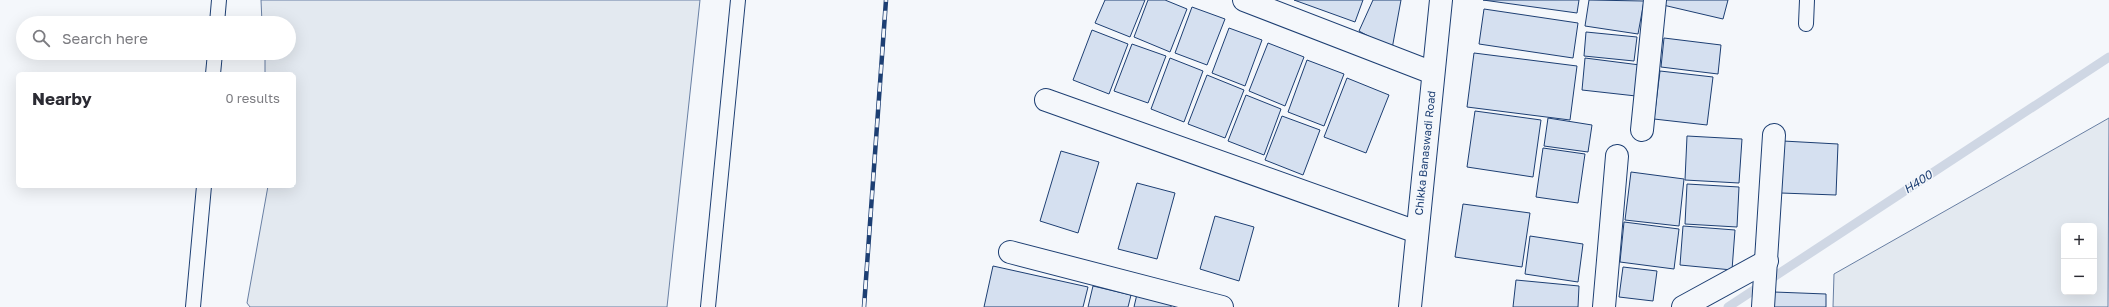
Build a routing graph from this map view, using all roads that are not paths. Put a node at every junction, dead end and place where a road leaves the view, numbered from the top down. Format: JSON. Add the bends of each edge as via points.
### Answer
{"nodes":[{"id":1,"x":219,"y":0,"type":"edge"},
{"id":2,"x":738,"y":0,"type":"edge"},
{"id":3,"x":1244,"y":0,"type":"edge"},
{"id":4,"x":1441,"y":0,"type":"edge"},
{"id":5,"x":1655,"y":0,"type":"edge"},
{"id":6,"x":1807,"y":0,"type":"edge"},
{"id":7,"x":218,"y":16,"type":"edge"},
{"id":8,"x":1806,"y":24,"type":"dead end"},
{"id":9,"x":214,"y":60,"type":"edge"},
{"id":10,"x":213,"y":72,"type":"edge"},
{"id":11,"x":1433,"y":73,"type":"junction"},
{"id":12,"x":1046,"y":100,"type":"dead end"},
{"id":13,"x":1642,"y":130,"type":"dead end"},
{"id":14,"x":1774,"y":135,"type":"dead end"},
{"id":15,"x":1617,"y":156,"type":"dead end"},
{"id":16,"x":204,"y":188,"type":"edge"},
{"id":17,"x":1417,"y":232,"type":"junction"},
{"id":18,"x":1010,"y":252,"type":"dead end"},
{"id":19,"x":1766,"y":269,"type":"junction"},
{"id":20,"x":193,"y":307,"type":"edge"},
{"id":21,"x":708,"y":307,"type":"edge"},
{"id":22,"x":1222,"y":307,"type":"edge"},
{"id":23,"x":1410,"y":307,"type":"edge"},
{"id":24,"x":1604,"y":307,"type":"edge"},
{"id":25,"x":1683,"y":307,"type":"edge"},
{"id":26,"x":1763,"y":307,"type":"edge"}],
"edges":[{"from":1,"to":7,"type":"lane"},
{"from":2,"to":21,"type":"lane"},
{"from":3,"to":11,"type":"street"},
{"from":4,"to":11,"type":"street","name":"Chikka Banaswadi Road"},
{"from":5,"to":13,"type":"street"},
{"from":6,"to":8,"type":"lane"},
{"from":9,"to":10,"type":"lane"},
{"from":11,"to":17,"type":"street","name":"Chikka Banaswadi Road"},
{"from":12,"to":17,"type":"street"},
{"from":14,"to":19,"type":"street"},
{"from":15,"to":24,"type":"street"},
{"from":16,"to":20,"type":"lane"},
{"from":17,"to":23,"type":"street","name":"Chikka Banaswadi Road"},
{"from":18,"to":22,"type":"street"},
{"from":19,"to":25,"type":"street"},
{"from":19,"to":26,"type":"street"}]}
